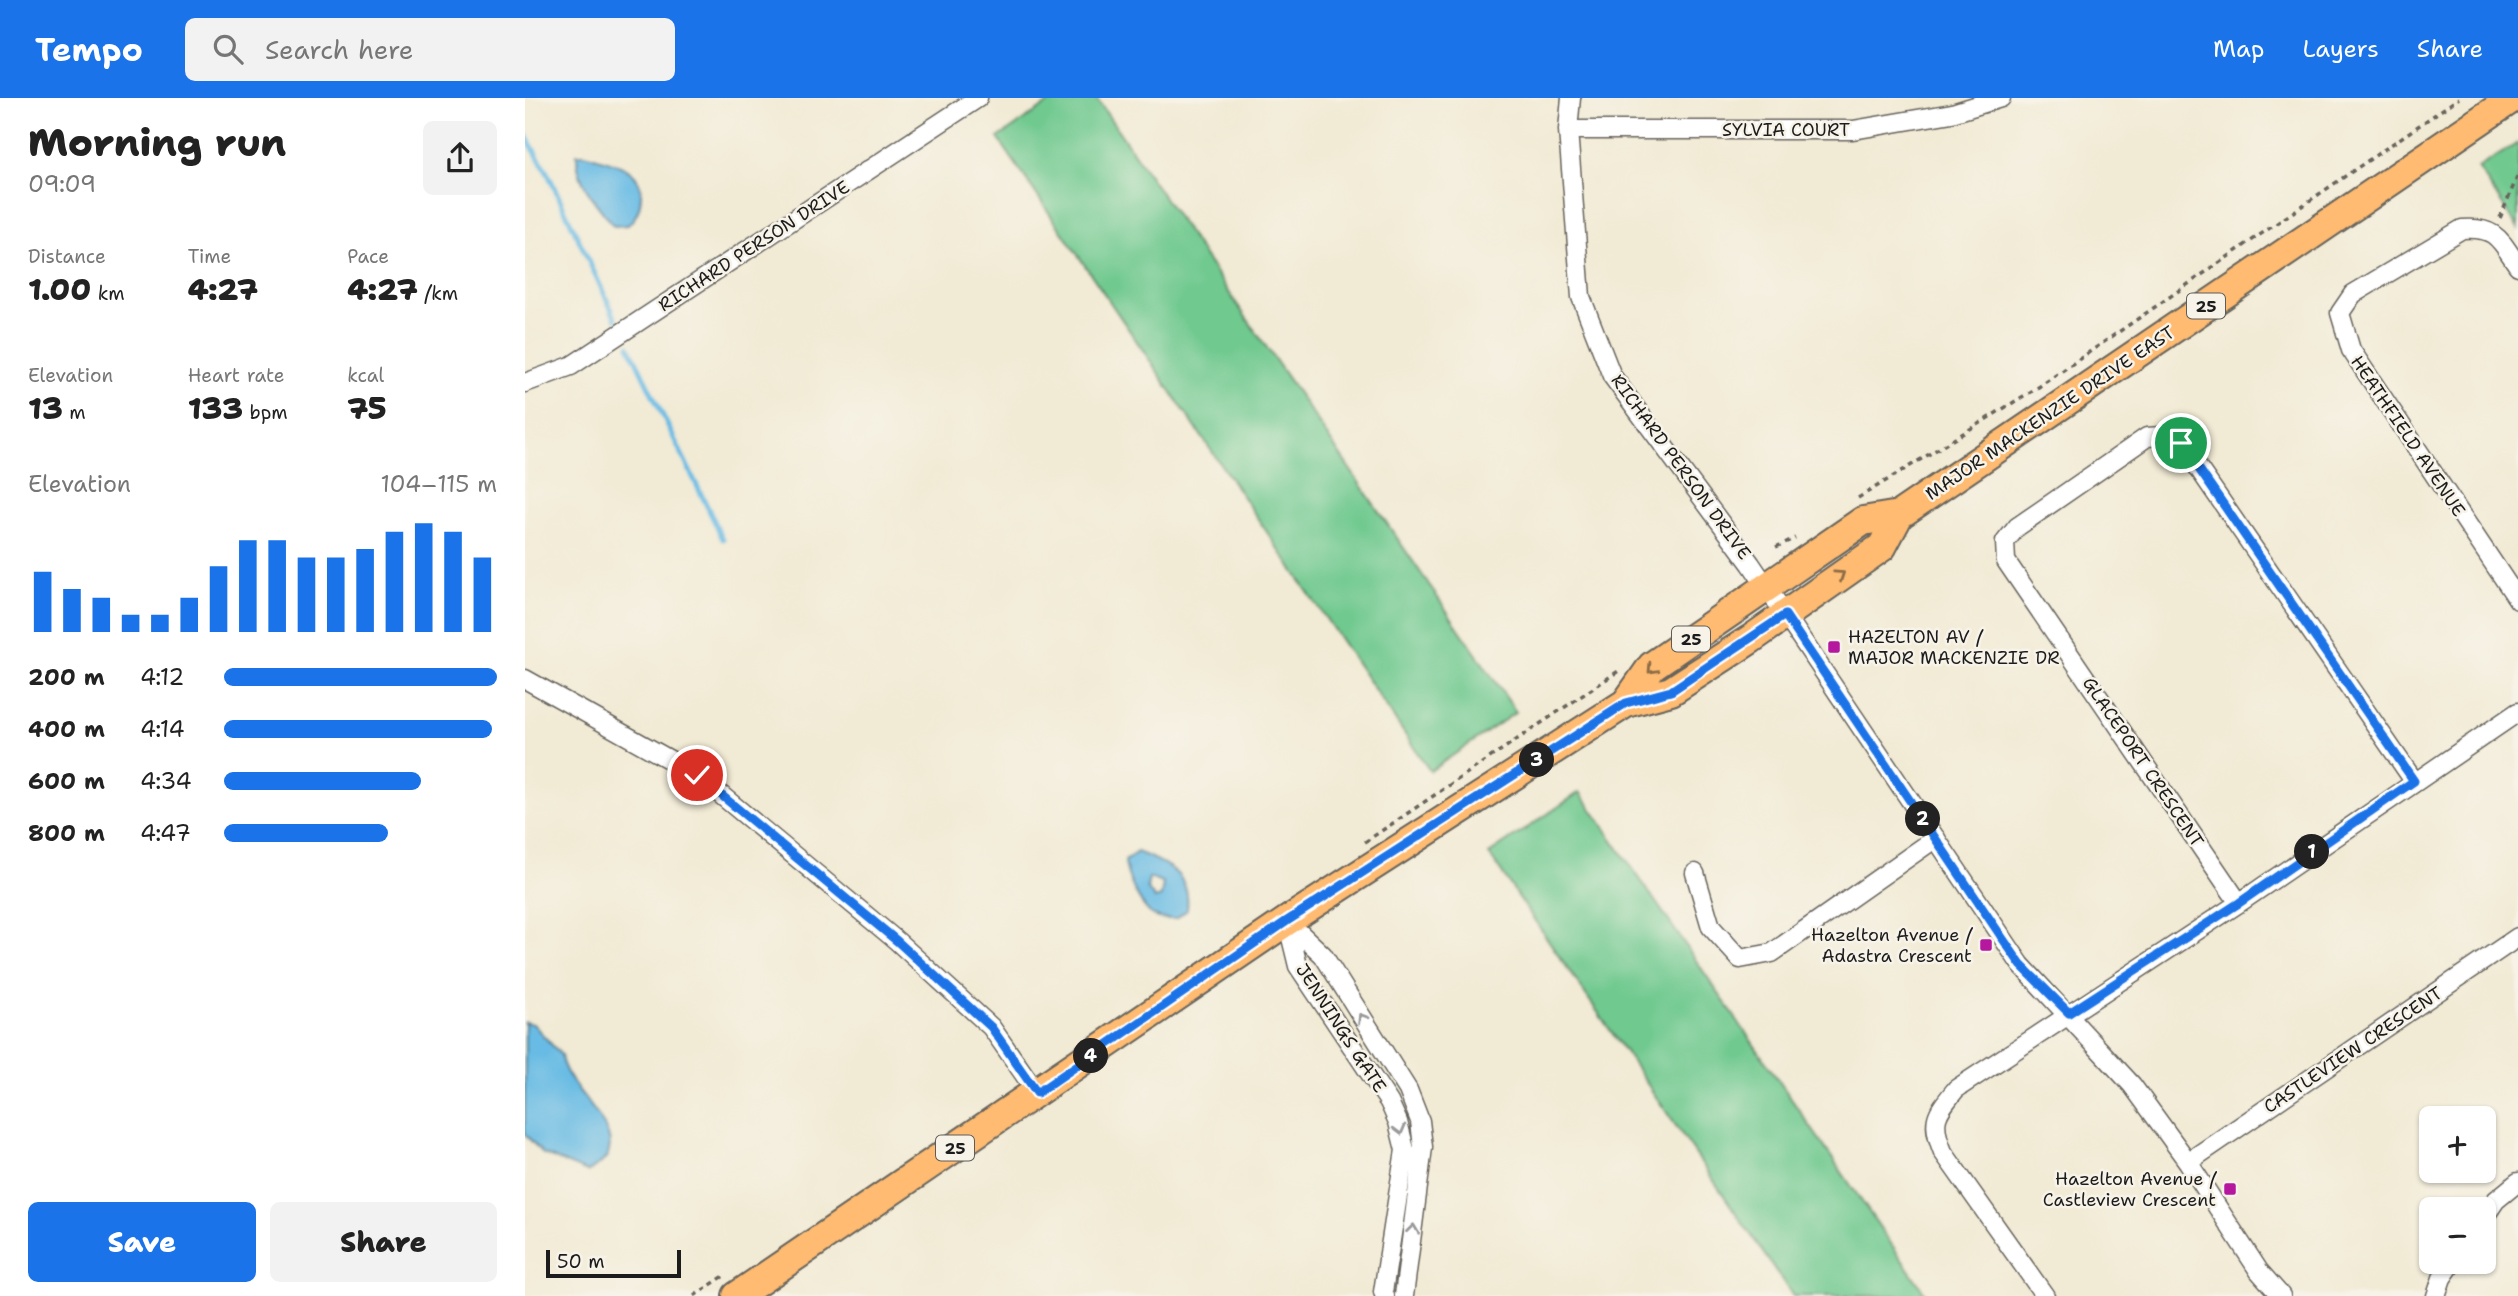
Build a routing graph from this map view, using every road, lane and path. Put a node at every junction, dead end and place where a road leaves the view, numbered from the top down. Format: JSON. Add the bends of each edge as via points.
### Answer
{"nodes":[{"id":1,"x":978,"y":98,"type":"edge"},
{"id":2,"x":1571,"y":98,"type":"edge"},
{"id":3,"x":2001,"y":98,"type":"edge"},
{"id":4,"x":2459,"y":98,"type":"edge"},
{"id":5,"x":2513,"y":98,"type":"edge"},
{"id":6,"x":1568,"y":130,"type":"junction"},
{"id":7,"x":2518,"y":175,"type":"edge"},
{"id":8,"x":2494,"y":232,"type":"junction"},
{"id":9,"x":2518,"y":266,"type":"edge"},
{"id":10,"x":525,"y":383,"type":"edge"},
{"id":11,"x":1856,"y":500,"type":"dead end"},
{"id":12,"x":1899,"y":515,"type":"junction"},
{"id":13,"x":1797,"y":537,"type":"dead end"},
{"id":14,"x":1776,"y":547,"type":"dead end"},
{"id":15,"x":1767,"y":587,"type":"junction"},
{"id":16,"x":2518,"y":600,"type":"edge"},
{"id":17,"x":1785,"y":615,"type":"junction"},
{"id":18,"x":525,"y":679,"type":"edge"},
{"id":19,"x":1626,"y":703,"type":"junction"},
{"id":20,"x":2518,"y":712,"type":"edge"},
{"id":21,"x":2414,"y":781,"type":"junction"},
{"id":22,"x":1936,"y":838,"type":"junction"},
{"id":23,"x":1695,"y":873,"type":"dead end"},
{"id":24,"x":2239,"y":903,"type":"junction"},
{"id":25,"x":1287,"y":921,"type":"junction"},
{"id":26,"x":2518,"y":937,"type":"edge"},
{"id":27,"x":2069,"y":1013,"type":"junction"},
{"id":28,"x":1408,"y":1090,"type":"junction"},
{"id":29,"x":1037,"y":1093,"type":"junction"},
{"id":30,"x":1389,"y":1101,"type":"junction"},
{"id":31,"x":2187,"y":1162,"type":"junction"},
{"id":32,"x":2518,"y":1182,"type":"edge"},
{"id":33,"x":2496,"y":1200,"type":"edge"},
{"id":34,"x":2445,"y":1274,"type":"edge"},
{"id":35,"x":737,"y":1296,"type":"edge"},
{"id":36,"x":1385,"y":1296,"type":"edge"},
{"id":37,"x":1404,"y":1296,"type":"edge"},
{"id":38,"x":2045,"y":1296,"type":"edge"},
{"id":39,"x":2281,"y":1296,"type":"edge"},
{"id":40,"x":2436,"y":1296,"type":"edge"}],
"edges":[{"from":1,"to":10,"type":"street","name":"RICHARD PERSON DRIVE","via":[[571,366]]},
{"from":2,"to":6,"type":"street","name":"RICHARD PERSON DRIVE"},
{"from":3,"to":6,"type":"street","name":"SYLVIA COURT","via":[[1952,113],[1853,130]]},
{"from":4,"to":11,"type":"path","via":[[2040,386]]},
{"from":5,"to":12,"type":"main road","name":"MAJOR MACKENZIE DRIVE EAST","number":"25"},
{"from":6,"to":15,"type":"street","name":"RICHARD PERSON DRIVE","via":[[1581,298],[1612,376]]},
{"from":7,"to":8,"type":"path"},
{"from":8,"to":9,"type":"street"},
{"from":8,"to":16,"type":"street","name":"HEATHFIELD AVENUE","via":[[2462,229],[2353,294],[2340,313],[2351,351]]},
{"from":12,"to":15,"type":"main road","name":"MAJOR MACKENZIE DRIVE EAST","number":"25","via":[[1863,521]]},
{"from":17,"to":12,"type":"main road","name":"MAJOR MACKENZIE DRIVE EAST","number":"25","one_way":true,"via":[[1882,547]]},
{"from":13,"to":14,"type":"path"},
{"from":15,"to":17,"type":"street","name":"RICHARD PERSON DRIVE"},
{"from":15,"to":19,"type":"main road","name":"MAJOR MACKENZIE DRIVE EAST","number":"25","one_way":true,"via":[[1652,666]]},
{"from":17,"to":19,"type":"main road","name":"MAJOR MACKENZIE DRIVE EAST","number":"25","via":[[1671,691]]},
{"from":17,"to":22,"type":"street","name":"RICHARD PERSON DRIVE"},
{"from":18,"to":29,"type":"street","via":[[697,775],[897,941],[991,1027]]},
{"from":19,"to":25,"type":"main road","name":"MAJOR MACKENZIE DRIVE EAST","number":"25"},
{"from":20,"to":21,"type":"street"},
{"from":21,"to":24,"type":"street"},
{"from":21,"to":24,"type":"street","name":"GLACEPORT CRESCENT","via":[[2181,443],[2147,437],[2017,527],[2005,542],[2006,561]]},
{"from":22,"to":23,"type":"street","via":[[1772,953],[1755,958],[1740,959],[1711,927]]},
{"from":22,"to":27,"type":"street","name":"RICHARD PERSON DRIVE","via":[[2021,965]]},
{"from":24,"to":27,"type":"street"},
{"from":28,"to":25,"type":"street","name":"JENNINGS GATE","one_way":true,"via":[[1320,951]]},
{"from":25,"to":29,"type":"main road","name":"MAJOR MACKENZIE DRIVE EAST","number":"25"},
{"from":25,"to":30,"type":"street","name":"JENNINGS GATE","via":[[1298,966]]},
{"from":26,"to":31,"type":"street","name":"CASTLEVIEW CRESCENT"},
{"from":27,"to":31,"type":"street","name":"RICHARD PERSON DRIVE","via":[[2132,1085]]},
{"from":27,"to":38,"type":"street","via":[[1956,1089],[1935,1117],[1943,1152]]},
{"from":28,"to":30,"type":"street"},
{"from":37,"to":28,"type":"street","name":"JENNINGS GATE","one_way":true,"via":[[1423,1147],[1420,1121]]},
{"from":29,"to":35,"type":"main road","name":"MAJOR MACKENZIE DRIVE EAST","number":"25"},
{"from":30,"to":36,"type":"street","name":"JENNINGS GATE","one_way":true,"via":[[1405,1150]]},
{"from":31,"to":39,"type":"street","name":"RICHARD PERSON DRIVE","via":[[2259,1271]]},
{"from":32,"to":33,"type":"street"},
{"from":34,"to":40,"type":"street"}]}
